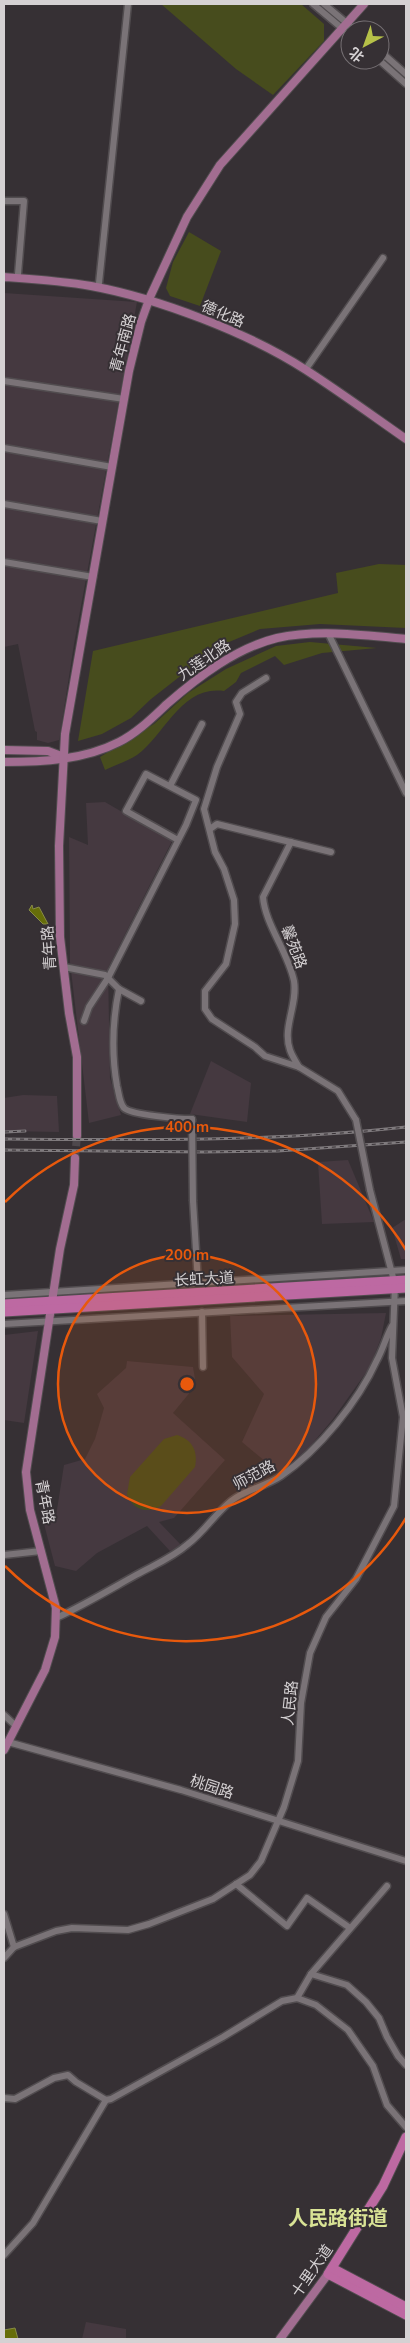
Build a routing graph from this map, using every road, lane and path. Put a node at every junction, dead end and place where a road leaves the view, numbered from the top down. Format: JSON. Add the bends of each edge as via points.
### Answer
{"nodes":[{"id":1,"x":128,"y":4,"type":"edge"},
{"id":2,"x":313,"y":4,"type":"edge"},
{"id":3,"x":324,"y":4,"type":"edge"},
{"id":4,"x":364,"y":4,"type":"edge"},
{"id":5,"x":349,"y":20,"type":"edge"},
{"id":6,"x":340,"y":22,"type":"edge"},
{"id":7,"x":340,"y":23,"type":"edge"},
{"id":8,"x":340,"y":31,"type":"edge"},
{"id":9,"x":390,"y":60,"type":"edge"},
{"id":10,"x":390,"y":70,"type":"edge"},
{"id":11,"x":406,"y":74,"type":"edge"},
{"id":12,"x":406,"y":84,"type":"edge"},
{"id":13,"x":4,"y":200,"type":"edge"},
{"id":14,"x":383,"y":258,"type":"dead end"},
{"id":15,"x":4,"y":272,"type":"edge"},
{"id":16,"x":18,"y":274,"type":"junction"},
{"id":17,"x":4,"y":277,"type":"edge"},
{"id":18,"x":99,"y":283,"type":"junction"},
{"id":19,"x":150,"y":299,"type":"junction"},
{"id":20,"x":308,"y":366,"type":"junction"},
{"id":21,"x":4,"y":381,"type":"edge"},
{"id":22,"x":124,"y":399,"type":"junction"},
{"id":23,"x":406,"y":433,"type":"edge"},
{"id":24,"x":406,"y":439,"type":"edge"},
{"id":25,"x":4,"y":448,"type":"edge"},
{"id":26,"x":112,"y":467,"type":"junction"},
{"id":27,"x":4,"y":504,"type":"edge"},
{"id":28,"x":102,"y":521,"type":"junction"},
{"id":29,"x":4,"y":562,"type":"edge"},
{"id":30,"x":92,"y":577,"type":"junction"},
{"id":31,"x":329,"y":634,"type":"junction"},
{"id":32,"x":406,"y":639,"type":"edge"},
{"id":33,"x":266,"y":678,"type":"dead end"},
{"id":34,"x":202,"y":724,"type":"dead end"},
{"id":35,"x":4,"y":750,"type":"edge"},
{"id":36,"x":64,"y":757,"type":"junction"},
{"id":37,"x":4,"y":762,"type":"edge"},
{"id":38,"x":170,"y":786,"type":"junction"},
{"id":39,"x":406,"y":793,"type":"edge"},
{"id":40,"x":210,"y":829,"type":"junction"},
{"id":41,"x":178,"y":840,"type":"junction"},
{"id":42,"x":291,"y":842,"type":"junction"},
{"id":43,"x":330,"y":852,"type":"dead end"},
{"id":44,"x":64,"y":967,"type":"junction"},
{"id":45,"x":108,"y":978,"type":"junction"},
{"id":46,"x":119,"y":989,"type":"junction"},
{"id":47,"x":141,"y":1002,"type":"dead end"},
{"id":48,"x":84,"y":1021,"type":"dead end"},
{"id":49,"x":299,"y":1067,"type":"junction"},
{"id":50,"x":77,"y":1136,"type":"tunnel mouth"},
{"id":51,"x":75,"y":1158,"type":"tunnel mouth"},
{"id":52,"x":406,"y":1270,"type":"edge"},
{"id":53,"x":406,"y":1280,"type":"edge"},
{"id":54,"x":394,"y":1281,"type":"junction"},
{"id":55,"x":198,"y":1282,"type":"junction"},
{"id":56,"x":406,"y":1288,"type":"edge"},
{"id":57,"x":54,"y":1292,"type":"junction"},
{"id":58,"x":4,"y":1295,"type":"edge"},
{"id":59,"x":406,"y":1301,"type":"edge"},
{"id":60,"x":394,"y":1302,"type":"junction"},
{"id":61,"x":4,"y":1304,"type":"edge"},
{"id":62,"x":52,"y":1306,"type":"junction"},
{"id":63,"x":4,"y":1312,"type":"edge"},
{"id":64,"x":202,"y":1312,"type":"junction"},
{"id":65,"x":49,"y":1322,"type":"junction"},
{"id":66,"x":4,"y":1324,"type":"edge"},
{"id":67,"x":394,"y":1324,"type":"junction"},
{"id":68,"x":204,"y":1367,"type":"dead end"},
{"id":69,"x":41,"y":1551,"type":"junction"},
{"id":70,"x":4,"y":1555,"type":"edge"},
{"id":71,"x":56,"y":1618,"type":"junction"},
{"id":72,"x":4,"y":1715,"type":"edge"},
{"id":73,"x":16,"y":1726,"type":"junction"},
{"id":74,"x":8,"y":1742,"type":"junction"},
{"id":75,"x":4,"y":1750,"type":"edge"},
{"id":76,"x":278,"y":1822,"type":"junction"},
{"id":77,"x":406,"y":1861,"type":"edge"},
{"id":78,"x":236,"y":1884,"type":"junction"},
{"id":79,"x":387,"y":1886,"type":"dead end"},
{"id":80,"x":4,"y":1914,"type":"edge"},
{"id":81,"x":350,"y":1928,"type":"junction"},
{"id":82,"x":14,"y":1947,"type":"junction"},
{"id":83,"x":4,"y":1958,"type":"edge"},
{"id":84,"x":311,"y":1974,"type":"junction"},
{"id":85,"x":297,"y":1998,"type":"junction"},
{"id":86,"x":406,"y":2064,"type":"edge"},
{"id":87,"x":4,"y":2098,"type":"edge"},
{"id":88,"x":106,"y":2100,"type":"junction"},
{"id":89,"x":406,"y":2127,"type":"edge"},
{"id":90,"x":406,"y":2137,"type":"edge"},
{"id":91,"x":4,"y":2255,"type":"edge"},
{"id":92,"x":330,"y":2271,"type":"junction"},
{"id":93,"x":404,"y":2309,"type":"edge"},
{"id":94,"x":406,"y":2319,"type":"edge"},
{"id":95,"x":280,"y":2339,"type":"edge"}],
"edges":[{"from":1,"to":18,"type":"street"},
{"from":2,"to":7,"type":"street"},
{"from":3,"to":6,"type":"street"},
{"from":4,"to":5,"type":"main road","name":"青年南路"},
{"from":8,"to":19,"type":"main road","name":"青年南路","via":[[220,166],[187,217]]},
{"from":9,"to":11,"type":"street"},
{"from":10,"to":12,"type":"street"},
{"from":13,"to":16,"type":"street","via":[[24,201]]},
{"from":14,"to":20,"type":"street"},
{"from":15,"to":16,"type":"main road","name":"德化路"},
{"from":16,"to":18,"type":"main road","name":"德化路"},
{"from":17,"to":19,"type":"main road","name":"德化路","via":[[91,286]]},
{"from":18,"to":19,"type":"main road","name":"德化路"},
{"from":19,"to":20,"type":"main road","name":"德化路","via":[[198,313],[259,339]]},
{"from":19,"to":22,"type":"main road","name":"青年南路","via":[[137,338]]},
{"from":19,"to":24,"type":"main road","name":"德化路","via":[[205,320],[305,369]]},
{"from":20,"to":23,"type":"main road","name":"德化路"},
{"from":21,"to":22,"type":"street"},
{"from":22,"to":26,"type":"main road","name":"青年南路"},
{"from":25,"to":26,"type":"street"},
{"from":26,"to":28,"type":"main road","name":"青年南路"},
{"from":27,"to":28,"type":"street"},
{"from":28,"to":30,"type":"main road","name":"青年南路"},
{"from":29,"to":30,"type":"street"},
{"from":30,"to":36,"type":"main road","name":"青年南路","via":[[65,734]]},
{"from":31,"to":32,"type":"main road","name":"九莲北路"},
{"from":31,"to":36,"type":"main road","name":"九莲北路","via":[[277,638],[237,653],[187,687],[120,742],[93,752]]},
{"from":31,"to":39,"type":"street"},
{"from":33,"to":40,"type":"street","via":[[242,693],[236,702],[240,714],[205,802]]},
{"from":34,"to":38,"type":"street"},
{"from":35,"to":36,"type":"main road","via":[[48,750]]},
{"from":36,"to":37,"type":"main road","name":"九莲北路","via":[[48,762]]},
{"from":36,"to":44,"type":"main road","name":"青年路","via":[[59,846],[60,937]]},
{"from":38,"to":41,"type":"street","via":[[196,800]]},
{"from":38,"to":41,"type":"street","via":[[146,774],[126,811]]},
{"from":40,"to":42,"type":"street","via":[[217,824]]},
{"from":40,"to":49,"type":"street","via":[[234,900],[235,924],[226,964],[206,991],[205,1010],[212,1019],[265,1056]]},
{"from":41,"to":45,"type":"street"},
{"from":42,"to":43,"type":"street"},
{"from":42,"to":49,"type":"street","name":"馨苑路","via":[[263,897],[294,980],[295,1000],[289,1036],[290,1048]]},
{"from":44,"to":45,"type":"street"},
{"from":44,"to":50,"type":"main road","name":"青年路","via":[[77,1057]]},
{"from":45,"to":46,"type":"street"},
{"from":45,"to":48,"type":"street"},
{"from":46,"to":47,"type":"street"},
{"from":46,"to":55,"type":"street","bridge":true,"via":[[112,1055],[121,1104],[128,1110],[192,1119]]},
{"from":49,"to":54,"type":"street","bridge":true,"via":[[338,1091],[356,1120]]},
{"from":51,"to":57,"type":"main road","name":"青年路","via":[[74,1185]]},
{"from":52,"to":54,"type":"street"},
{"from":53,"to":54,"type":"highway","name":"长虹大道"},
{"from":54,"to":55,"type":"street"},
{"from":54,"to":56,"type":"highway","name":"长虹大道"},
{"from":54,"to":60,"type":"street","name":"人民路"},
{"from":54,"to":62,"type":"highway","name":"长虹大道"},
{"from":55,"to":57,"type":"street"},
{"from":57,"to":58,"type":"street"},
{"from":57,"to":62,"type":"main road","name":"青年路"},
{"from":59,"to":60,"type":"street"},
{"from":60,"to":64,"type":"street"},
{"from":60,"to":67,"type":"street","name":"人民路"},
{"from":61,"to":62,"type":"highway","name":"长虹大道"},
{"from":62,"to":63,"type":"highway","name":"长虹大道"},
{"from":62,"to":65,"type":"main road","name":"青年路"},
{"from":64,"to":65,"type":"street"},
{"from":64,"to":68,"type":"street"},
{"from":65,"to":66,"type":"street"},
{"from":65,"to":69,"type":"main road","name":"青年路","via":[[26,1472],[30,1510]]},
{"from":67,"to":71,"type":"street","name":"师范路","via":[[360,1390],[313,1450],[281,1476],[246,1491],[230,1502],[190,1543],[167,1560]]},
{"from":67,"to":76,"type":"street","name":"人民路","via":[[392,1358],[403,1417],[394,1506],[356,1579],[326,1617],[310,1652],[301,1703],[298,1761]]},
{"from":69,"to":70,"type":"street"},
{"from":69,"to":71,"type":"main road","name":"青年路"},
{"from":71,"to":73,"type":"main road","name":"青年路","via":[[55,1637],[45,1670]]},
{"from":72,"to":73,"type":"street"},
{"from":73,"to":74,"type":"main road","name":"青年路"},
{"from":74,"to":75,"type":"main road","name":"青年路"},
{"from":74,"to":76,"type":"street","name":"桃园路","via":[[181,1790]]},
{"from":76,"to":77,"type":"street","name":"桃园路"},
{"from":76,"to":78,"type":"street","name":"人民路","via":[[261,1861],[250,1875]]},
{"from":78,"to":81,"type":"street","via":[[286,1926],[307,1898]]},
{"from":78,"to":82,"type":"street","name":"人民路","via":[[213,1899],[128,1930],[72,1928]]},
{"from":79,"to":81,"type":"street"},
{"from":80,"to":82,"type":"street"},
{"from":81,"to":84,"type":"street"},
{"from":82,"to":83,"type":"street","name":"人民路"},
{"from":84,"to":85,"type":"street"},
{"from":84,"to":86,"type":"street","via":[[347,1985],[366,2002]]},
{"from":85,"to":88,"type":"street","via":[[282,2001],[135,2087]]},
{"from":85,"to":89,"type":"street","via":[[316,2005],[348,2030],[373,2066],[387,2105]]},
{"from":87,"to":88,"type":"street","via":[[15,2099],[68,2074]]},
{"from":88,"to":91,"type":"street","via":[[33,2223]]},
{"from":90,"to":92,"type":"highway","name":"十里大道","via":[[383,2186]]},
{"from":92,"to":93,"type":"highway"},
{"from":92,"to":95,"type":"main road","name":"十里大道"},
{"from":93,"to":94,"type":"main road"}]}
